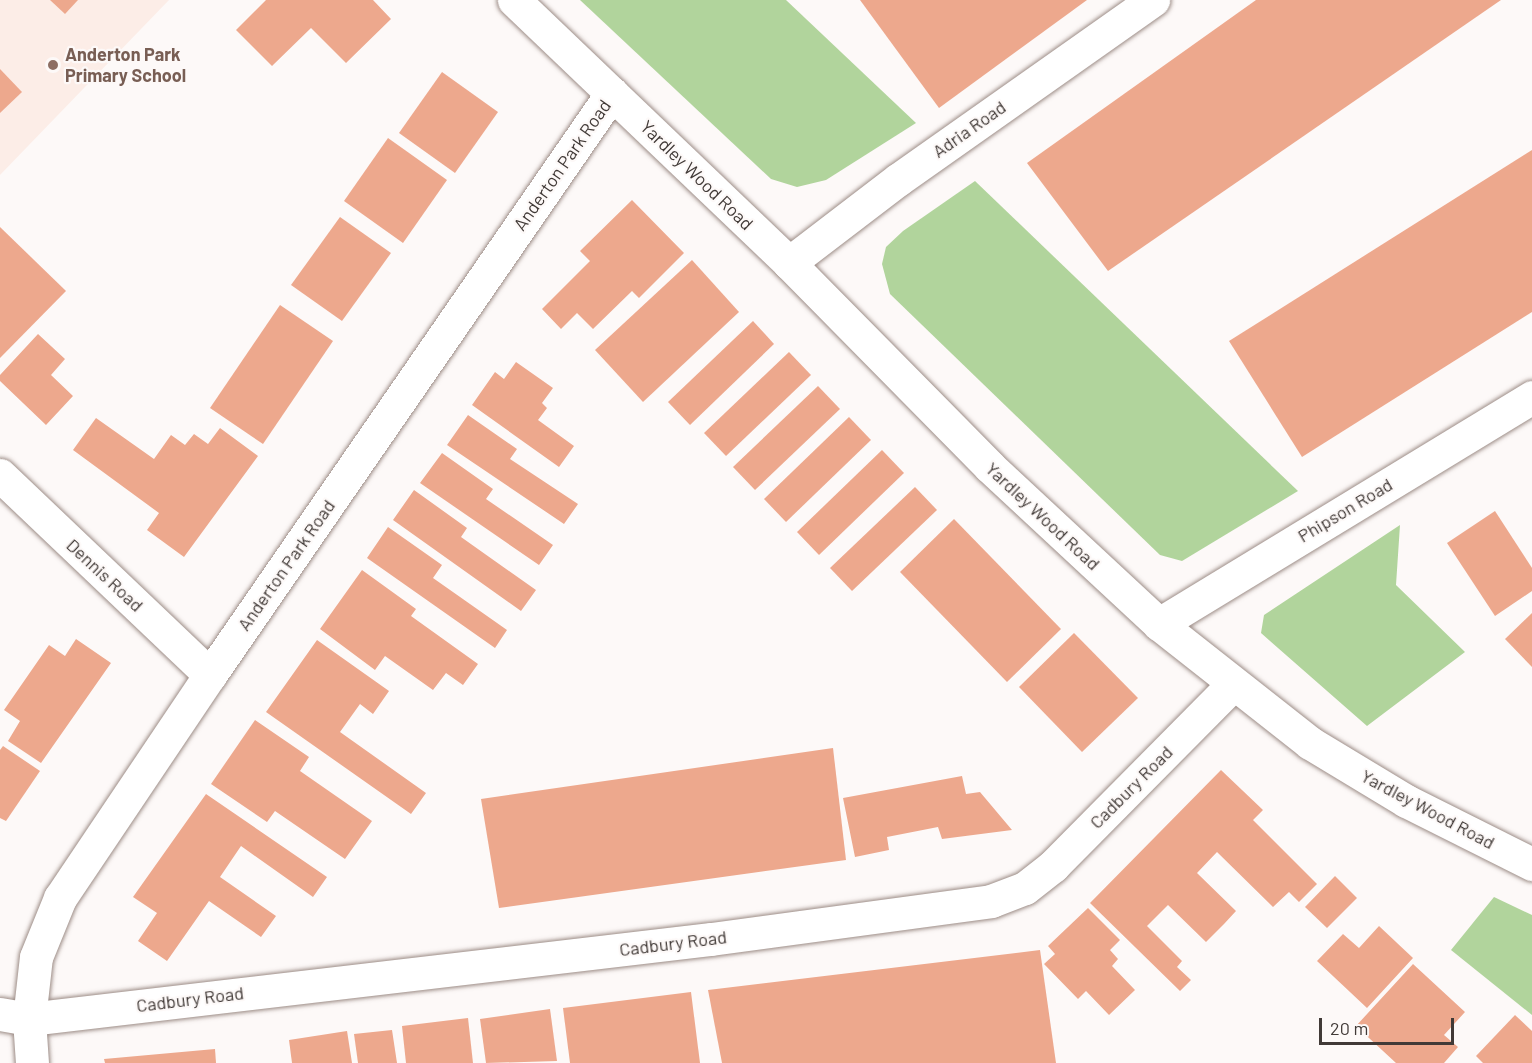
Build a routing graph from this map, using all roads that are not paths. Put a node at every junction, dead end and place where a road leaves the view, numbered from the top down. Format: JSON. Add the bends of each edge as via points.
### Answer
{"nodes":[{"id":1,"x":514,"y":0,"type":"edge"},
{"id":2,"x":1153,"y":0,"type":"edge"},
{"id":3,"x":612,"y":93,"type":"junction"},
{"id":4,"x":789,"y":263,"type":"junction"},
{"id":5,"x":1532,"y":397,"type":"edge"},
{"id":6,"x":0,"y":475,"type":"edge"},
{"id":7,"x":1159,"y":624,"type":"junction"},
{"id":8,"x":210,"y":675,"type":"junction"},
{"id":9,"x":1233,"y":684,"type":"junction"},
{"id":10,"x":1532,"y":864,"type":"edge"},
{"id":11,"x":14,"y":1016,"type":"edge"},
{"id":12,"x":32,"y":1063,"type":"edge"}],
"edges":[{"from":1,"to":3,"type":"street","name":"Yardley Wood Road"},
{"from":2,"to":4,"type":"street","name":"Adria Road","via":[[899,179]]},
{"from":3,"to":4,"type":"street","name":"Yardley Wood Road"},
{"from":3,"to":8,"type":"street","name":"Anderton Park Road"},
{"from":4,"to":7,"type":"street","name":"Yardley Wood Road","via":[[990,467]]},
{"from":5,"to":7,"type":"street","name":"Phipson Road"},
{"from":6,"to":8,"type":"street","name":"Dennis Road"},
{"from":7,"to":9,"type":"street","name":"Yardley Wood Road"},
{"from":8,"to":11,"type":"street","name":"Anderton Park Road","via":[[60,898]]},
{"from":9,"to":10,"type":"street","name":"Yardley Wood Road","via":[[1310,743],[1406,801]]},
{"from":9,"to":11,"type":"street","name":"Cadbury Road","via":[[1053,866],[1025,888],[991,902],[711,939]]},
{"from":11,"to":12,"type":"street","name":"Anderton Park Road"}]}
